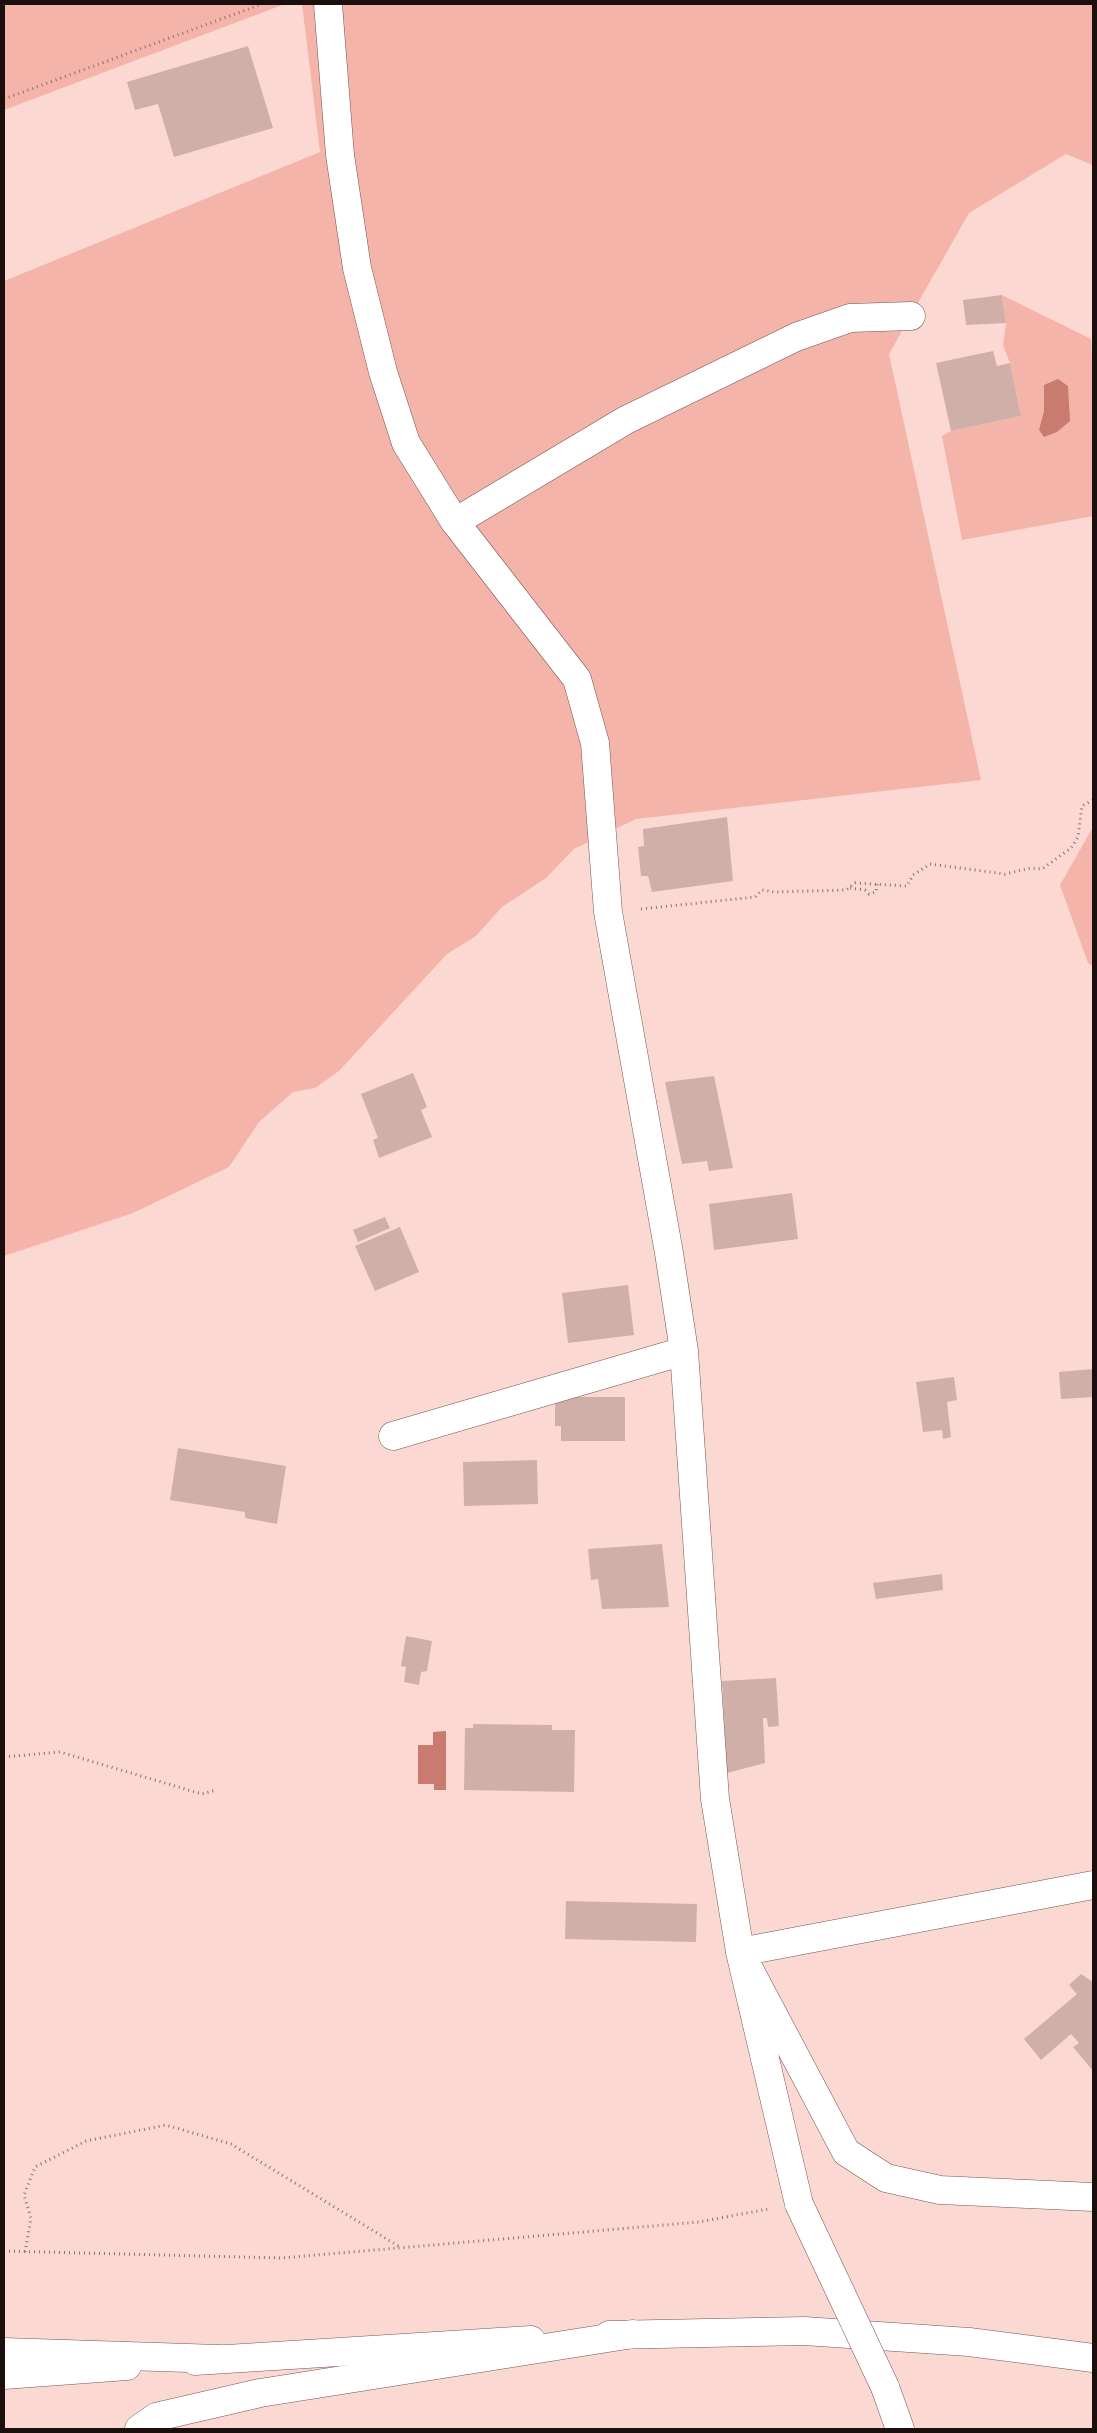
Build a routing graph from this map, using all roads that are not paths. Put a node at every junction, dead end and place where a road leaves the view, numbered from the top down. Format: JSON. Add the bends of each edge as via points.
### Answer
{"nodes":[{"id":1,"x":328,"y":4,"type":"edge"},
{"id":2,"x":912,"y":316,"type":"dead end"},
{"id":3,"x":455,"y":522,"type":"junction"},
{"id":4,"x":684,"y":1351,"type":"junction"},
{"id":5,"x":393,"y":1436,"type":"dead end"},
{"id":6,"x":1093,"y":1885,"type":"edge"},
{"id":7,"x":740,"y":1952,"type":"junction"},
{"id":8,"x":1093,"y":2197,"type":"edge"},
{"id":9,"x":633,"y":2334,"type":"junction"},
{"id":10,"x":4,"y":2352,"type":"edge"},
{"id":11,"x":1093,"y":2358,"type":"edge"},
{"id":12,"x":219,"y":2359,"type":"junction"},
{"id":13,"x":4,"y":2375,"type":"edge"},
{"id":14,"x":139,"y":2429,"type":"edge"},
{"id":15,"x":900,"y":2429,"type":"edge"}],
"edges":[{"from":1,"to":3,"type":"main road","via":[[340,155],[357,268],[380,363],[406,443]]},
{"from":2,"to":3,"type":"main road","via":[[850,318],[796,337],[626,420]]},
{"from":3,"to":4,"type":"main road","via":[[577,679],[595,743],[608,912]]},
{"from":4,"to":5,"type":"main road"},
{"from":4,"to":7,"type":"main road","via":[[715,1799]]},
{"from":6,"to":7,"type":"main road"},
{"from":7,"to":8,"type":"main road","via":[[846,2152],[886,2178],[940,2190]]},
{"from":7,"to":15,"type":"main road","bridge":true,"via":[[799,2204],[885,2387]]},
{"from":9,"to":11,"type":"main road","via":[[804,2331],[970,2342]]},
{"from":9,"to":12,"type":"main road"},
{"from":9,"to":14,"type":"main road","via":[[260,2393],[156,2417]]},
{"from":10,"to":12,"type":"main road"},
{"from":12,"to":13,"type":"main road"}]}
